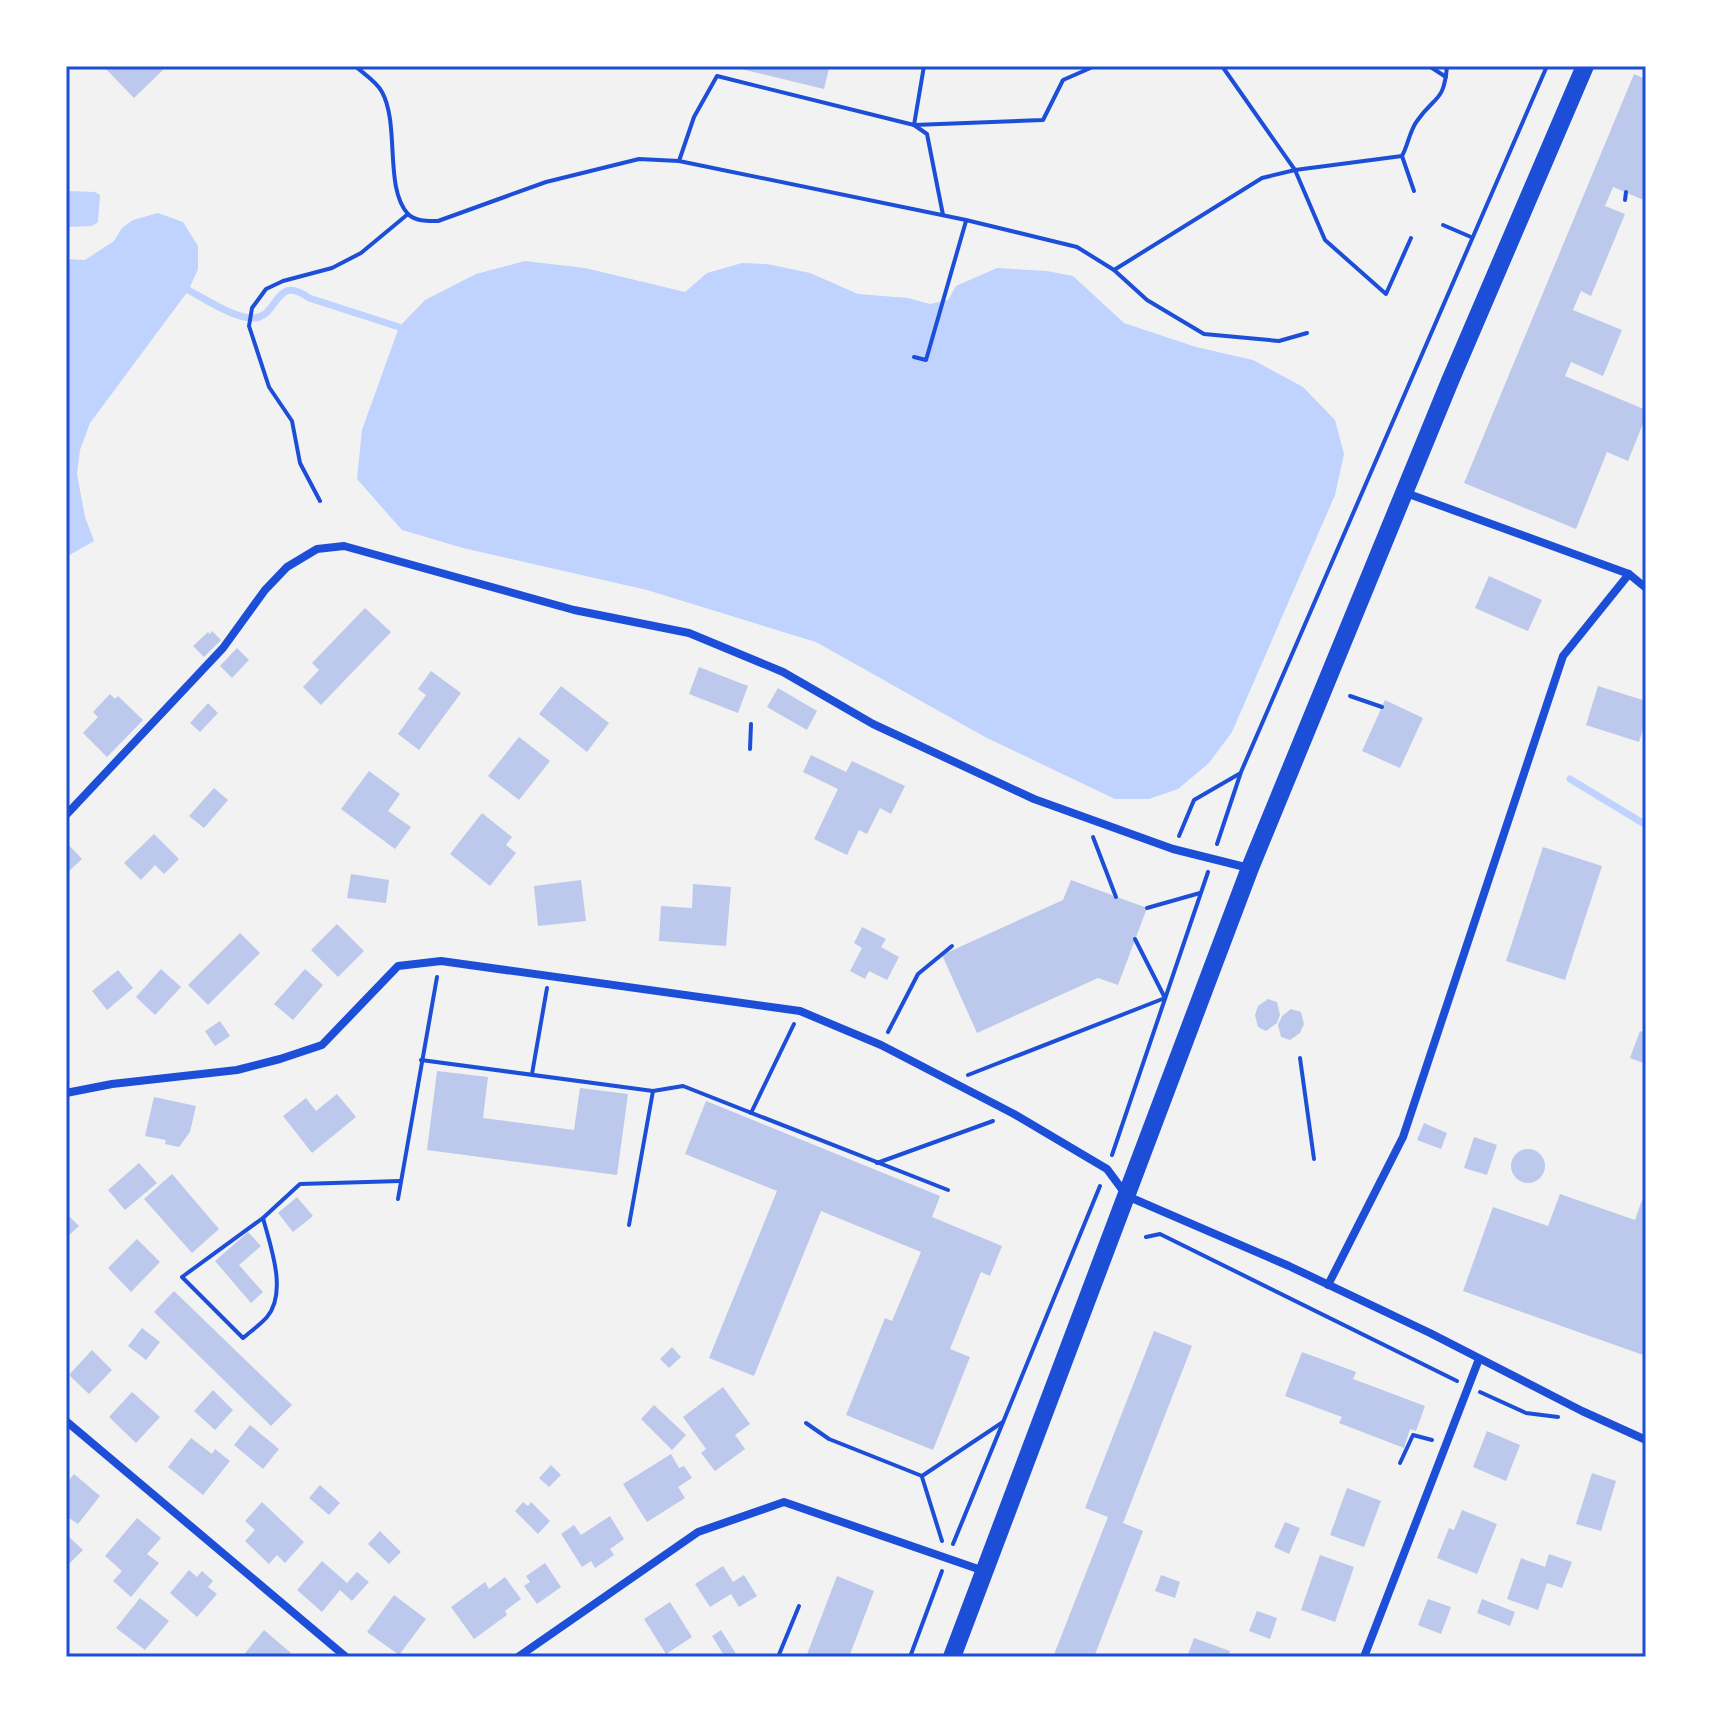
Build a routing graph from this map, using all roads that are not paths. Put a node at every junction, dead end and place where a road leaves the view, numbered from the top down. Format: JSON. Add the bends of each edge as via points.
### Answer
{"nodes":[{"id":1,"x":1585,"y":66,"type":"edge"},
{"id":2,"x":1405,"y":492,"type":"junction"},
{"id":3,"x":1629,"y":574,"type":"junction"},
{"id":4,"x":1646,"y":588,"type":"edge"},
{"id":5,"x":66,"y":815,"type":"edge"},
{"id":6,"x":1250,"y":868,"type":"junction"},
{"id":7,"x":66,"y":1093,"type":"edge"},
{"id":8,"x":1127,"y":1196,"type":"junction"},
{"id":9,"x":1328,"y":1285,"type":"junction"},
{"id":10,"x":1479,"y":1359,"type":"junction"},
{"id":11,"x":66,"y":1421,"type":"edge"},
{"id":12,"x":1646,"y":1440,"type":"edge"},
{"id":13,"x":985,"y":1571,"type":"junction"},
{"id":14,"x":346,"y":1657,"type":"edge"},
{"id":15,"x":518,"y":1657,"type":"edge"},
{"id":16,"x":952,"y":1657,"type":"edge"},
{"id":17,"x":1364,"y":1657,"type":"edge"}],
"edges":[{"from":1,"to":2,"type":"highway"},
{"from":2,"to":3,"type":"street"},
{"from":2,"to":6,"type":"highway"},
{"from":3,"to":4,"type":"street"},
{"from":3,"to":9,"type":"street","via":[[1563,656],[1403,1137]]},
{"from":5,"to":6,"type":"street","via":[[223,648],[287,567],[317,549],[344,546],[574,610],[689,633],[783,672],[982,777],[1086,820]]},
{"from":6,"to":8,"type":"highway"},
{"from":7,"to":8,"type":"street","via":[[237,1070],[322,1045],[398,966],[441,961],[800,1011],[881,1045],[1014,1114],[1107,1169]]},
{"from":8,"to":9,"type":"street"},
{"from":8,"to":13,"type":"highway"},
{"from":9,"to":10,"type":"street"},
{"from":10,"to":12,"type":"street"},
{"from":10,"to":17,"type":"street"},
{"from":11,"to":14,"type":"street"},
{"from":13,"to":15,"type":"street","via":[[784,1502],[698,1532]]},
{"from":13,"to":16,"type":"highway"}]}
